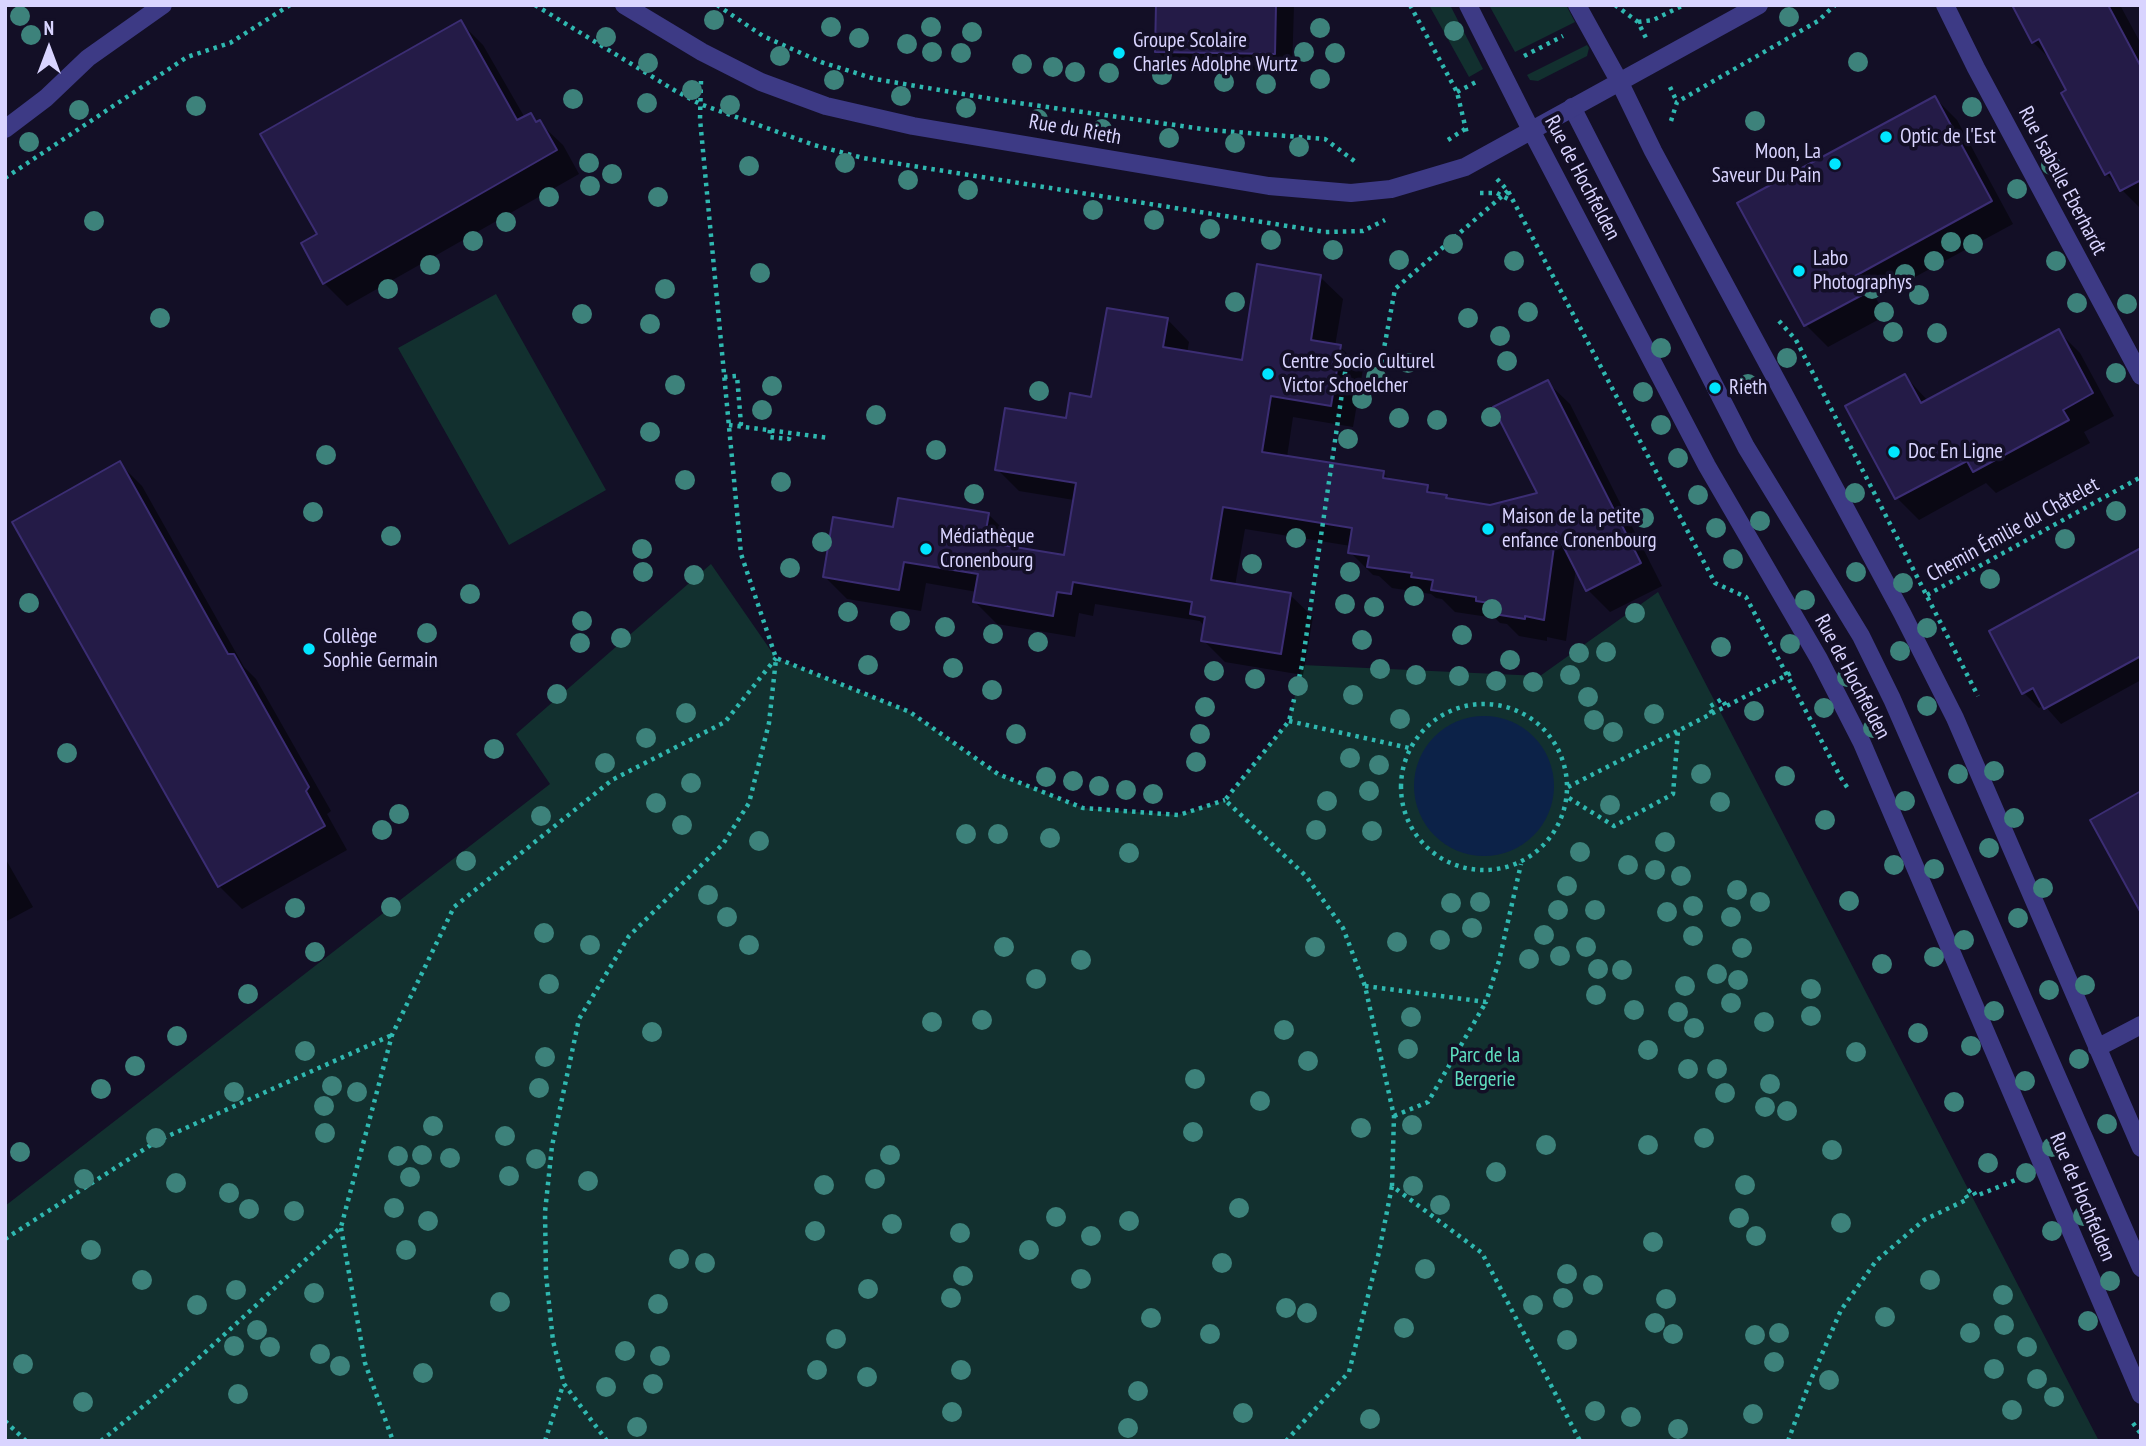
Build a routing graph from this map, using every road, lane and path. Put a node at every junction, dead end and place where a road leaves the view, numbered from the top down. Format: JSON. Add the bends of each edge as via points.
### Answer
{"nodes":[{"id":1,"x":163,"y":5,"type":"edge"},
{"id":2,"x":290,"y":5,"type":"edge"},
{"id":3,"x":624,"y":5,"type":"edge"},
{"id":4,"x":717,"y":5,"type":"edge"},
{"id":5,"x":1410,"y":5,"type":"edge"},
{"id":6,"x":1468,"y":5,"type":"edge"},
{"id":7,"x":1577,"y":5,"type":"edge"},
{"id":8,"x":1615,"y":5,"type":"edge"},
{"id":9,"x":1684,"y":5,"type":"edge"},
{"id":10,"x":1759,"y":5,"type":"edge"},
{"id":11,"x":1835,"y":5,"type":"edge"},
{"id":12,"x":1945,"y":5,"type":"edge"},
{"id":13,"x":1564,"y":35,"type":"dead end"},
{"id":14,"x":702,"y":52,"type":"junction"},
{"id":15,"x":1521,"y":58,"type":"dead end"},
{"id":16,"x":1619,"y":81,"type":"junction"},
{"id":17,"x":1573,"y":107,"type":"junction"},
{"id":18,"x":1670,"y":124,"type":"dead end"},
{"id":19,"x":5,"y":130,"type":"edge"},
{"id":20,"x":1531,"y":130,"type":"junction"},
{"id":21,"x":1439,"y":146,"type":"dead end"},
{"id":22,"x":1362,"y":166,"type":"dead end"},
{"id":23,"x":5,"y":178,"type":"edge"},
{"id":24,"x":2141,"y":376,"type":"edge"},
{"id":25,"x":724,"y":377,"type":"junction"},
{"id":26,"x":729,"y":425,"type":"junction"},
{"id":27,"x":829,"y":438,"type":"dead end"},
{"id":28,"x":2141,"y":477,"type":"edge"},
{"id":29,"x":1902,"y":613,"type":"junction"},
{"id":30,"x":776,"y":658,"type":"junction"},
{"id":31,"x":1819,"y":659,"type":"junction"},
{"id":32,"x":1787,"y":675,"type":"junction"},
{"id":33,"x":1289,"y":721,"type":"junction"},
{"id":34,"x":1678,"y":731,"type":"junction"},
{"id":35,"x":1409,"y":748,"type":"junction"},
{"id":36,"x":1568,"y":787,"type":"junction"},
{"id":37,"x":1853,"y":796,"type":"dead end"},
{"id":38,"x":1569,"y":798,"type":"junction"},
{"id":39,"x":1225,"y":800,"type":"junction"},
{"id":40,"x":1521,"y":864,"type":"junction"},
{"id":41,"x":1365,"y":986,"type":"junction"},
{"id":42,"x":1486,"y":1002,"type":"junction"},
{"id":43,"x":2141,"y":1025,"type":"edge"},
{"id":44,"x":392,"y":1035,"type":"junction"},
{"id":45,"x":2097,"y":1048,"type":"junction"},
{"id":46,"x":1394,"y":1116,"type":"junction"},
{"id":47,"x":2141,"y":1148,"type":"edge"},
{"id":48,"x":2013,"y":1167,"type":"dead end"},
{"id":49,"x":2018,"y":1180,"type":"junction"},
{"id":50,"x":1392,"y":1186,"type":"junction"},
{"id":51,"x":2022,"y":1189,"type":"dead end"},
{"id":52,"x":341,"y":1227,"type":"junction"},
{"id":53,"x":5,"y":1239,"type":"edge"},
{"id":54,"x":2141,"y":1268,"type":"edge"},
{"id":55,"x":564,"y":1384,"type":"junction"},
{"id":56,"x":2141,"y":1395,"type":"edge"},
{"id":57,"x":2126,"y":1414,"type":"dead end"},
{"id":58,"x":5,"y":1421,"type":"edge"},
{"id":59,"x":2141,"y":1434,"type":"edge"},
{"id":60,"x":26,"y":1441,"type":"edge"},
{"id":61,"x":101,"y":1441,"type":"edge"},
{"id":62,"x":393,"y":1441,"type":"edge"},
{"id":63,"x":545,"y":1441,"type":"edge"},
{"id":64,"x":607,"y":1441,"type":"edge"},
{"id":65,"x":1286,"y":1441,"type":"edge"},
{"id":66,"x":1580,"y":1441,"type":"edge"},
{"id":67,"x":1788,"y":1441,"type":"edge"}],
"edges":[{"from":1,"to":19,"type":"street","via":[[88,58]]},
{"from":2,"to":23,"type":"path","via":[[230,43],[187,57]]},
{"from":3,"to":14,"type":"street","name":"Rue du Rieth"},
{"from":4,"to":22,"type":"path","via":[[763,36],[821,62],[876,79],[1210,130],[1325,139]]},
{"from":5,"to":21,"type":"path","via":[[1457,92],[1465,129]]},
{"from":6,"to":20,"type":"street","name":"Rue de Hochfelden"},
{"from":7,"to":16,"type":"street"},
{"from":8,"to":9,"type":"path","via":[[1638,22]]},
{"from":10,"to":16,"type":"street","name":"Rue du Rieth"},
{"from":11,"to":18,"type":"path","via":[[1818,21],[1677,102]]},
{"from":12,"to":24,"type":"street","name":"Rue Isabelle Eberhardt"},
{"from":13,"to":15,"type":"path"},
{"from":14,"to":20,"type":"street","name":"Rue du Rieth","via":[[761,82],[869,117],[1311,191],[1391,189],[1465,167]]},
{"from":14,"to":25,"type":"path","via":[[700,119]]},
{"from":16,"to":17,"type":"street","name":"Rue du Rieth"},
{"from":16,"to":29,"type":"street"},
{"from":17,"to":20,"type":"street","name":"Rue du Rieth"},
{"from":17,"to":54,"type":"street","via":[[1746,447],[1861,636],[1892,699]]},
{"from":20,"to":31,"type":"street","name":"Rue de Hochfelden","via":[[1707,466]]},
{"from":25,"to":26,"type":"path"},
{"from":25,"to":26,"type":"path","via":[[737,376],[741,424]]},
{"from":26,"to":27,"type":"path"},
{"from":26,"to":30,"type":"path","via":[[741,554]]},
{"from":28,"to":29,"type":"path","name":"Chemin Émilie du Châtelet","via":[[1928,594]]},
{"from":29,"to":45,"type":"street","via":[[1955,718]]},
{"from":30,"to":39,"type":"path","via":[[909,712],[998,775],[1083,808],[1178,815]]},
{"from":30,"to":44,"type":"path","via":[[725,722],[612,780],[454,906]]},
{"from":30,"to":55,"type":"path","via":[[769,723],[749,803],[723,844],[629,936],[579,1019],[552,1146],[545,1212],[552,1341]]},
{"from":31,"to":32,"type":"path"},
{"from":31,"to":56,"type":"street","name":"Rue de Hochfelden","via":[[1894,816]]},
{"from":32,"to":33,"type":"path","via":[[1746,597],[1715,583],[1508,191],[1395,289],[1380,370],[1346,366],[1302,665]]},
{"from":32,"to":34,"type":"path"},
{"from":32,"to":37,"type":"path"},
{"from":33,"to":35,"type":"path"},
{"from":33,"to":39,"type":"path"},
{"from":34,"to":36,"type":"path"},
{"from":34,"to":38,"type":"path","via":[[1673,794],[1614,827]]},
{"from":35,"to":36,"type":"path","via":[[1438,716],[1469,704],[1510,706],[1548,731],[1567,768]]},
{"from":35,"to":40,"type":"path","via":[[1399,785],[1407,823],[1433,855],[1472,872]]},
{"from":36,"to":38,"type":"path"},
{"from":38,"to":40,"type":"path","via":[[1550,840]]},
{"from":39,"to":41,"type":"path","via":[[1306,876],[1343,928]]},
{"from":40,"to":42,"type":"path"},
{"from":41,"to":42,"type":"path"},
{"from":41,"to":46,"type":"path"},
{"from":42,"to":46,"type":"path","via":[[1428,1102]]},
{"from":43,"to":45,"type":"street"},
{"from":44,"to":52,"type":"path"},
{"from":44,"to":53,"type":"path","via":[[157,1141]]},
{"from":45,"to":47,"type":"street"},
{"from":46,"to":50,"type":"path"},
{"from":48,"to":49,"type":"path"},
{"from":49,"to":51,"type":"path"},
{"from":49,"to":67,"type":"path","via":[[1976,1196],[1972,1189],[1965,1194],[1968,1199],[1924,1220],[1875,1261],[1841,1310]]},
{"from":50,"to":65,"type":"path","via":[[1349,1372]]},
{"from":50,"to":66,"type":"path","via":[[1482,1253]]},
{"from":52,"to":61,"type":"path","via":[[175,1380]]},
{"from":52,"to":62,"type":"path","via":[[365,1363]]},
{"from":55,"to":63,"type":"path"},
{"from":55,"to":64,"type":"path"},
{"from":57,"to":59,"type":"path"},
{"from":58,"to":60,"type":"path"}]}
